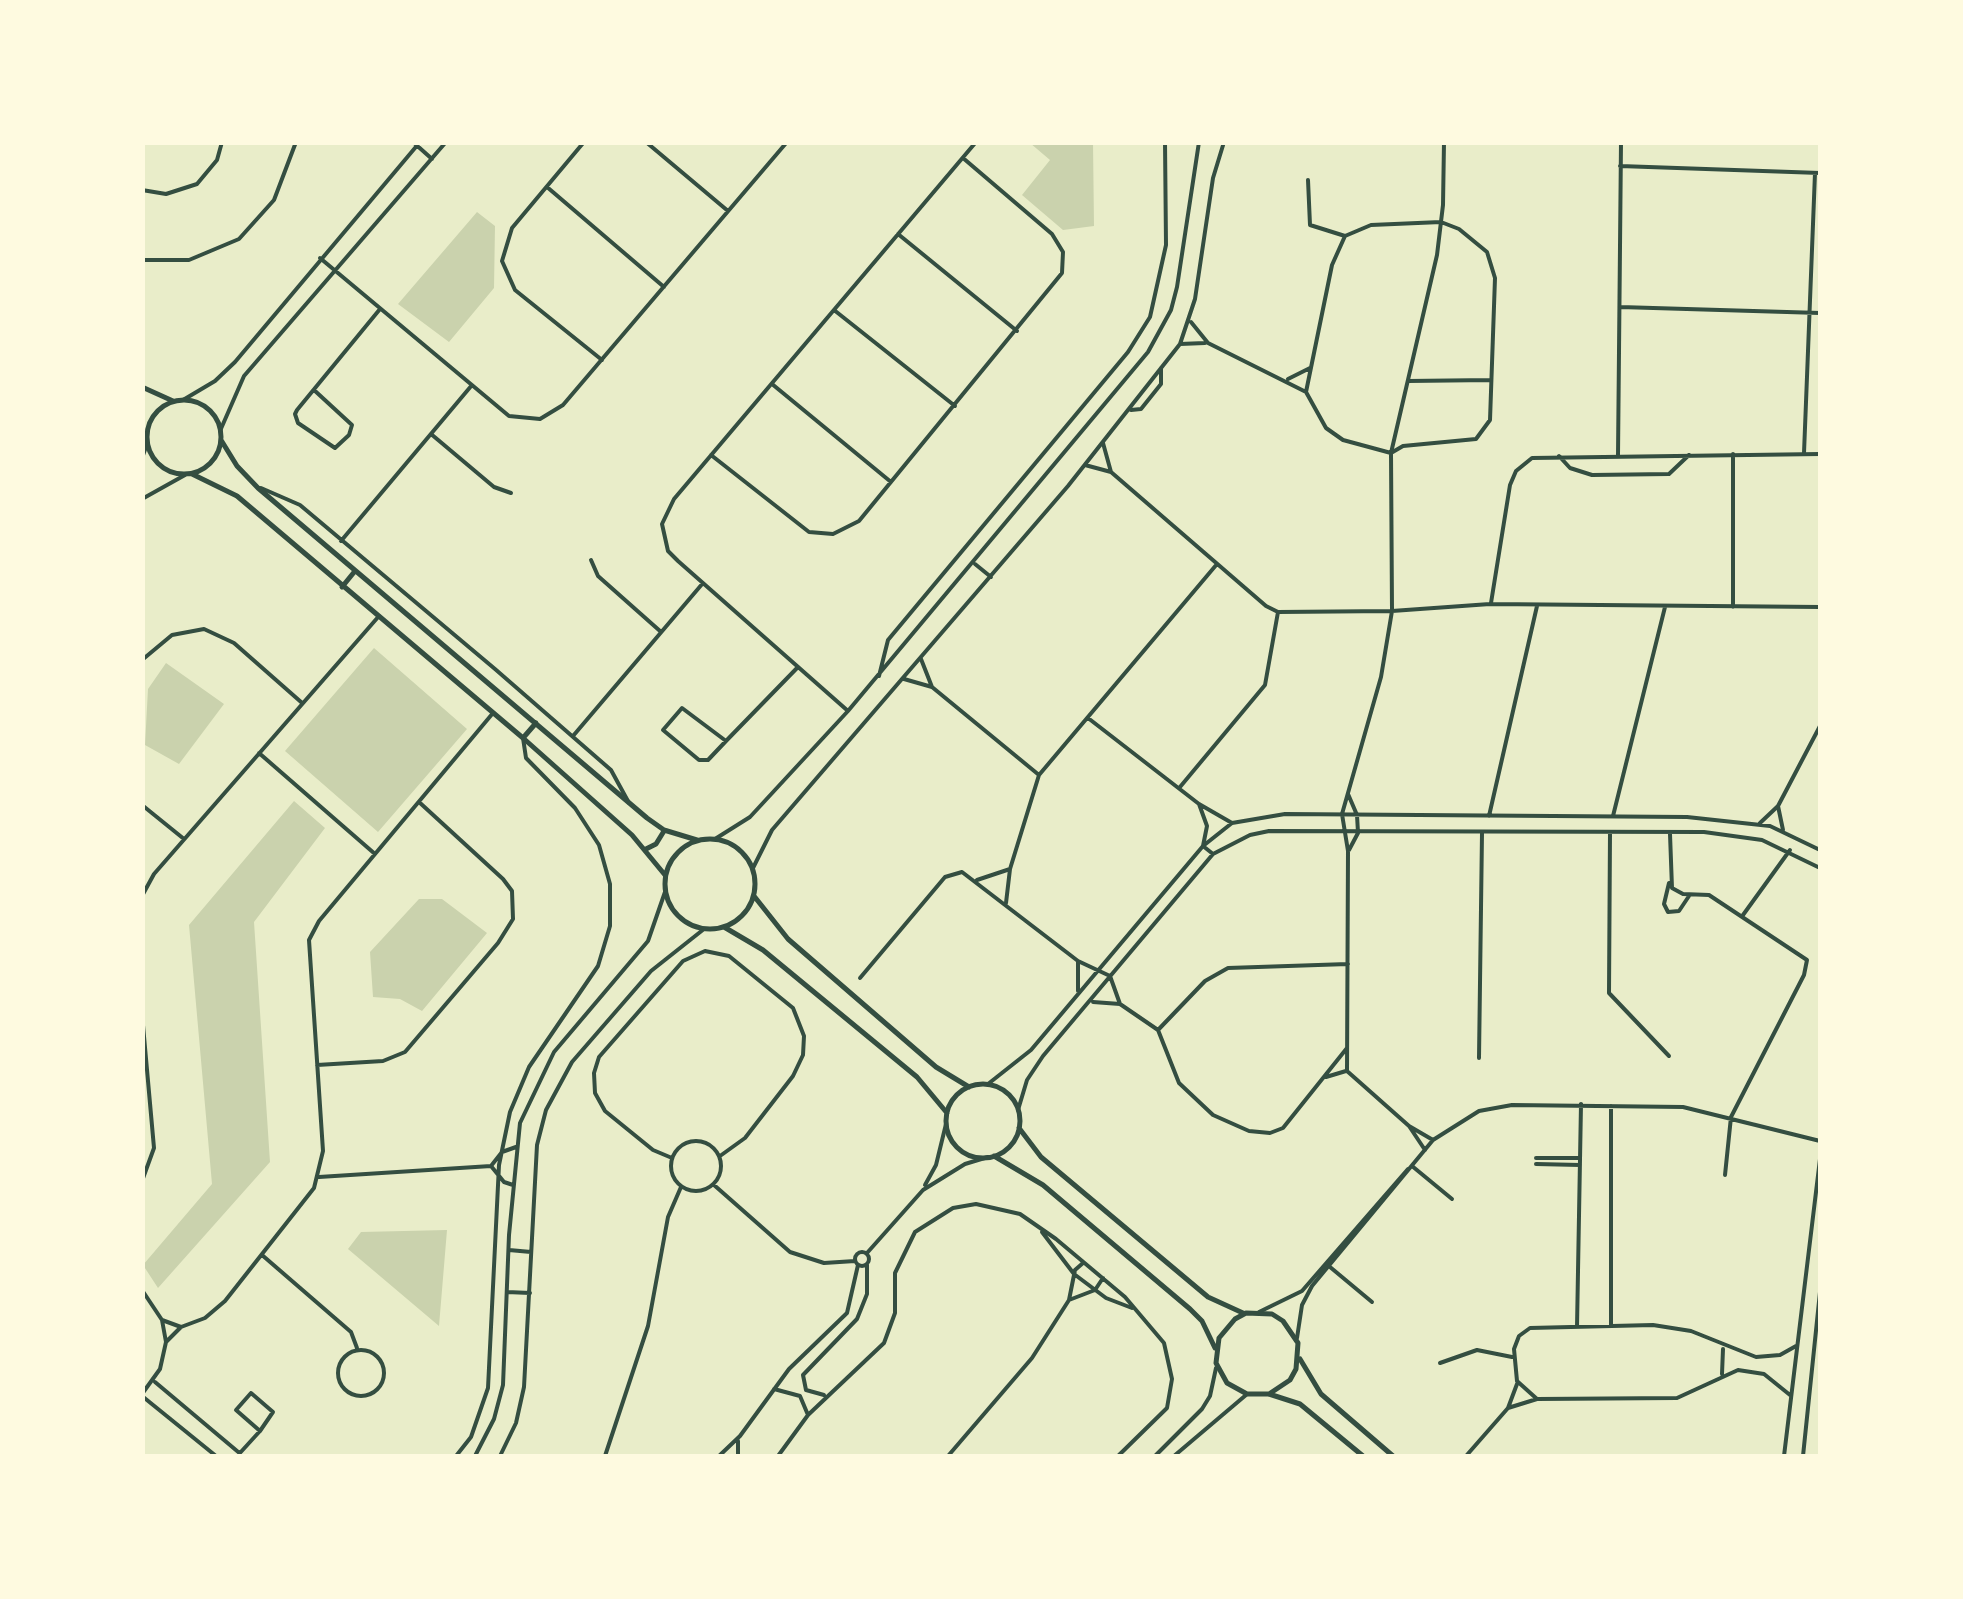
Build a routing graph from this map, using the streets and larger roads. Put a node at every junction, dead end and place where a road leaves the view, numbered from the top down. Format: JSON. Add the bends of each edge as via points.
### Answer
{"nodes":[{"id":1,"x":222,"y":142,"type":"edge"},
{"id":2,"x":296,"y":142,"type":"edge"},
{"id":3,"x":446,"y":142,"type":"edge"},
{"id":4,"x":584,"y":142,"type":"edge"},
{"id":5,"x":646,"y":142,"type":"edge"},
{"id":6,"x":787,"y":142,"type":"edge"},
{"id":7,"x":976,"y":142,"type":"edge"},
{"id":8,"x":1164,"y":142,"type":"edge"},
{"id":9,"x":1199,"y":142,"type":"edge"},
{"id":10,"x":1224,"y":142,"type":"edge"},
{"id":11,"x":1444,"y":142,"type":"edge"},
{"id":12,"x":1621,"y":142,"type":"edge"},
{"id":13,"x":417,"y":144,"type":"edge"},
{"id":14,"x":432,"y":158,"type":"junction"},
{"id":15,"x":963,"y":158,"type":"junction"},
{"id":16,"x":1620,"y":166,"type":"junction"},
{"id":17,"x":1818,"y":173,"type":"edge"},
{"id":18,"x":1308,"y":180,"type":"dead end"},
{"id":19,"x":547,"y":187,"type":"junction"},
{"id":20,"x":142,"y":190,"type":"edge"},
{"id":21,"x":728,"y":211,"type":"junction"},
{"id":22,"x":1441,"y":222,"type":"junction"},
{"id":23,"x":898,"y":234,"type":"junction"},
{"id":24,"x":1345,"y":236,"type":"junction"},
{"id":25,"x":320,"y":258,"type":"junction"},
{"id":26,"x":142,"y":260,"type":"edge"},
{"id":27,"x":336,"y":272,"type":"junction"},
{"id":28,"x":664,"y":287,"type":"junction"},
{"id":29,"x":1619,"y":306,"type":"junction"},
{"id":30,"x":380,"y":309,"type":"junction"},
{"id":31,"x":834,"y":310,"type":"junction"},
{"id":32,"x":1810,"y":312,"type":"junction"},
{"id":33,"x":1820,"y":313,"type":"edge"},
{"id":34,"x":1190,"y":321,"type":"junction"},
{"id":35,"x":1017,"y":331,"type":"junction"},
{"id":36,"x":1208,"y":343,"type":"junction"},
{"id":37,"x":1180,"y":344,"type":"junction"},
{"id":38,"x":602,"y":360,"type":"junction"},
{"id":39,"x":1161,"y":368,"type":"junction"},
{"id":40,"x":1310,"y":368,"type":"junction"},
{"id":41,"x":1287,"y":380,"type":"junction"},
{"id":42,"x":1491,"y":380,"type":"junction"},
{"id":43,"x":1408,"y":381,"type":"junction"},
{"id":44,"x":772,"y":384,"type":"junction"},
{"id":45,"x":472,"y":386,"type":"junction"},
{"id":46,"x":142,"y":387,"type":"edge"},
{"id":47,"x":314,"y":390,"type":"junction"},
{"id":48,"x":1306,"y":392,"type":"junction"},
{"id":49,"x":183,"y":400,"type":"junction"},
{"id":50,"x":174,"y":401,"type":"junction"},
{"id":51,"x":955,"y":406,"type":"junction"},
{"id":52,"x":1129,"y":410,"type":"junction"},
{"id":53,"x":220,"y":430,"type":"junction"},
{"id":54,"x":145,"y":432,"type":"edge"},
{"id":55,"x":430,"y":434,"type":"junction"},
{"id":56,"x":221,"y":440,"type":"junction"},
{"id":57,"x":1103,"y":443,"type":"junction"},
{"id":58,"x":147,"y":444,"type":"junction"},
{"id":59,"x":1391,"y":453,"type":"junction"},
{"id":60,"x":1804,"y":453,"type":"junction"},
{"id":61,"x":1733,"y":454,"type":"junction"},
{"id":62,"x":1820,"y":454,"type":"edge"},
{"id":63,"x":711,"y":455,"type":"junction"},
{"id":64,"x":1689,"y":455,"type":"junction"},
{"id":65,"x":1559,"y":456,"type":"junction"},
{"id":66,"x":1618,"y":456,"type":"junction"},
{"id":67,"x":142,"y":458,"type":"edge"},
{"id":68,"x":1085,"y":464,"type":"junction"},
{"id":69,"x":1111,"y":472,"type":"junction"},
{"id":70,"x":188,"y":474,"type":"junction"},
{"id":71,"x":891,"y":482,"type":"junction"},
{"id":72,"x":258,"y":488,"type":"junction"},
{"id":73,"x":511,"y":494,"type":"dead end"},
{"id":74,"x":142,"y":499,"type":"edge"},
{"id":75,"x":341,"y":541,"type":"junction"},
{"id":76,"x":591,"y":560,"type":"dead end"},
{"id":77,"x":974,"y":562,"type":"junction"},
{"id":78,"x":1218,"y":564,"type":"junction"},
{"id":79,"x":355,"y":571,"type":"junction"},
{"id":80,"x":991,"y":577,"type":"junction"},
{"id":81,"x":703,"y":583,"type":"junction"},
{"id":82,"x":342,"y":587,"type":"junction"},
{"id":83,"x":1490,"y":604,"type":"junction"},
{"id":84,"x":1537,"y":606,"type":"junction"},
{"id":85,"x":1734,"y":607,"type":"junction"},
{"id":86,"x":1820,"y":607,"type":"edge"},
{"id":87,"x":1665,"y":608,"type":"junction"},
{"id":88,"x":1392,"y":611,"type":"junction"},
{"id":89,"x":1278,"y":612,"type":"junction"},
{"id":90,"x":378,"y":616,"type":"junction"},
{"id":91,"x":661,"y":632,"type":"junction"},
{"id":92,"x":922,"y":659,"type":"junction"},
{"id":93,"x":142,"y":660,"type":"edge"},
{"id":94,"x":798,"y":667,"type":"junction"},
{"id":95,"x":879,"y":676,"type":"junction"},
{"id":96,"x":904,"y":679,"type":"junction"},
{"id":97,"x":932,"y":687,"type":"junction"},
{"id":98,"x":302,"y":704,"type":"junction"},
{"id":99,"x":848,"y":711,"type":"junction"},
{"id":100,"x":493,"y":714,"type":"junction"},
{"id":101,"x":1088,"y":718,"type":"junction"},
{"id":102,"x":536,"y":723,"type":"junction"},
{"id":103,"x":1820,"y":726,"type":"edge"},
{"id":104,"x":572,"y":736,"type":"junction"},
{"id":105,"x":523,"y":738,"type":"junction"},
{"id":106,"x":726,"y":741,"type":"junction"},
{"id":107,"x":259,"y":753,"type":"junction"},
{"id":108,"x":1039,"y":775,"type":"junction"},
{"id":109,"x":1180,"y":787,"type":"junction"},
{"id":110,"x":1348,"y":794,"type":"junction"},
{"id":111,"x":419,"y":802,"type":"junction"},
{"id":112,"x":630,"y":803,"type":"junction"},
{"id":113,"x":1200,"y":804,"type":"junction"},
{"id":114,"x":142,"y":805,"type":"edge"},
{"id":115,"x":1778,"y":806,"type":"junction"},
{"id":116,"x":1342,"y":814,"type":"junction"},
{"id":117,"x":1357,"y":815,"type":"junction"},
{"id":118,"x":1489,"y":817,"type":"junction"},
{"id":119,"x":1613,"y":817,"type":"junction"},
{"id":120,"x":1552,"y":818,"type":"junction"},
{"id":121,"x":1232,"y":823,"type":"junction"},
{"id":122,"x":1759,"y":824,"type":"junction"},
{"id":123,"x":664,"y":830,"type":"junction"},
{"id":124,"x":1783,"y":830,"type":"junction"},
{"id":125,"x":1549,"y":832,"type":"junction"},
{"id":126,"x":1610,"y":832,"type":"junction"},
{"id":127,"x":1358,"y":833,"type":"junction"},
{"id":128,"x":1482,"y":833,"type":"junction"},
{"id":129,"x":1670,"y":833,"type":"junction"},
{"id":130,"x":1344,"y":834,"type":"junction"},
{"id":131,"x":715,"y":839,"type":"junction"},
{"id":132,"x":184,"y":840,"type":"junction"},
{"id":133,"x":696,"y":840,"type":"junction"},
{"id":134,"x":1202,"y":846,"type":"junction"},
{"id":135,"x":646,"y":849,"type":"junction"},
{"id":136,"x":1790,"y":850,"type":"junction"},
{"id":137,"x":1820,"y":850,"type":"edge"},
{"id":138,"x":1348,"y":851,"type":"junction"},
{"id":139,"x":376,"y":854,"type":"junction"},
{"id":140,"x":1213,"y":854,"type":"junction"},
{"id":141,"x":752,"y":868,"type":"junction"},
{"id":142,"x":1010,"y":868,"type":"junction"},
{"id":143,"x":1820,"y":868,"type":"edge"},
{"id":144,"x":665,"y":875,"type":"junction"},
{"id":145,"x":976,"y":880,"type":"junction"},
{"id":146,"x":1669,"y":884,"type":"junction"},
{"id":147,"x":665,"y":892,"type":"junction"},
{"id":148,"x":1690,"y":894,"type":"junction"},
{"id":149,"x":142,"y":896,"type":"edge"},
{"id":150,"x":754,"y":896,"type":"junction"},
{"id":151,"x":1006,"y":903,"type":"junction"},
{"id":152,"x":1742,"y":917,"type":"junction"},
{"id":153,"x":724,"y":927,"type":"junction"},
{"id":154,"x":704,"y":929,"type":"junction"},
{"id":155,"x":1078,"y":961,"type":"junction"},
{"id":156,"x":1348,"y":964,"type":"junction"},
{"id":157,"x":1099,"y":967,"type":"junction"},
{"id":158,"x":1110,"y":976,"type":"junction"},
{"id":159,"x":860,"y":978,"type":"dead end"},
{"id":160,"x":1078,"y":992,"type":"junction"},
{"id":161,"x":1090,"y":1002,"type":"junction"},
{"id":162,"x":1120,"y":1004,"type":"junction"},
{"id":163,"x":142,"y":1014,"type":"edge"},
{"id":164,"x":561,"y":1023,"type":"junction"},
{"id":165,"x":1158,"y":1030,"type":"junction"},
{"id":166,"x":570,"y":1031,"type":"junction"},
{"id":167,"x":1347,"y":1048,"type":"junction"},
{"id":168,"x":1669,"y":1056,"type":"dead end"},
{"id":169,"x":1479,"y":1058,"type":"dead end"},
{"id":170,"x":317,"y":1065,"type":"junction"},
{"id":171,"x":1347,"y":1070,"type":"junction"},
{"id":172,"x":145,"y":1071,"type":"edge"},
{"id":173,"x":1326,"y":1077,"type":"junction"},
{"id":174,"x":988,"y":1084,"type":"junction"},
{"id":175,"x":969,"y":1087,"type":"junction"},
{"id":176,"x":1581,"y":1104,"type":"junction"},
{"id":177,"x":1611,"y":1104,"type":"junction"},
{"id":178,"x":1018,"y":1110,"type":"junction"},
{"id":179,"x":947,"y":1114,"type":"junction"},
{"id":180,"x":1731,"y":1117,"type":"junction"},
{"id":181,"x":946,"y":1124,"type":"junction"},
{"id":182,"x":1408,"y":1126,"type":"junction"},
{"id":183,"x":1019,"y":1128,"type":"junction"},
{"id":184,"x":1433,"y":1140,"type":"junction"},
{"id":185,"x":1820,"y":1142,"type":"edge"},
{"id":186,"x":516,"y":1147,"type":"junction"},
{"id":187,"x":1425,"y":1150,"type":"junction"},
{"id":188,"x":502,"y":1152,"type":"junction"},
{"id":189,"x":720,"y":1156,"type":"junction"},
{"id":190,"x":991,"y":1157,"type":"junction"},
{"id":191,"x":672,"y":1158,"type":"junction"},
{"id":192,"x":1820,"y":1158,"type":"edge"},
{"id":193,"x":1536,"y":1161,"type":"dead end"},
{"id":194,"x":1580,"y":1161,"type":"junction"},
{"id":195,"x":491,"y":1166,"type":"junction"},
{"id":196,"x":1412,"y":1166,"type":"junction"},
{"id":197,"x":1726,"y":1174,"type":"dead end"},
{"id":198,"x":319,"y":1177,"type":"junction"},
{"id":199,"x":498,"y":1177,"type":"junction"},
{"id":200,"x":142,"y":1181,"type":"edge"},
{"id":201,"x":514,"y":1185,"type":"junction"},
{"id":202,"x":714,"y":1185,"type":"junction"},
{"id":203,"x":681,"y":1187,"type":"junction"},
{"id":204,"x":923,"y":1190,"type":"junction"},
{"id":205,"x":1452,"y":1199,"type":"dead end"},
{"id":206,"x":1038,"y":1228,"type":"junction"},
{"id":207,"x":508,"y":1250,"type":"junction"},
{"id":208,"x":531,"y":1252,"type":"junction"},
{"id":209,"x":867,"y":1253,"type":"junction"},
{"id":210,"x":262,"y":1255,"type":"junction"},
{"id":211,"x":1085,"y":1262,"type":"junction"},
{"id":212,"x":856,"y":1263,"type":"junction"},
{"id":213,"x":867,"y":1265,"type":"junction"},
{"id":214,"x":1328,"y":1266,"type":"junction"},
{"id":215,"x":1074,"y":1274,"type":"junction"},
{"id":216,"x":1103,"y":1278,"type":"junction"},
{"id":217,"x":142,"y":1290,"type":"edge"},
{"id":218,"x":1095,"y":1290,"type":"junction"},
{"id":219,"x":506,"y":1292,"type":"junction"},
{"id":220,"x":1820,"y":1292,"type":"edge"},
{"id":221,"x":530,"y":1293,"type":"junction"},
{"id":222,"x":1069,"y":1300,"type":"junction"},
{"id":223,"x":1372,"y":1302,"type":"dead end"},
{"id":224,"x":1132,"y":1308,"type":"junction"},
{"id":225,"x":1258,"y":1312,"type":"junction"},
{"id":226,"x":1246,"y":1313,"type":"junction"},
{"id":227,"x":162,"y":1320,"type":"junction"},
{"id":228,"x":1577,"y":1326,"type":"junction"},
{"id":229,"x":1611,"y":1326,"type":"junction"},
{"id":230,"x":180,"y":1327,"type":"junction"},
{"id":231,"x":166,"y":1342,"type":"junction"},
{"id":232,"x":1298,"y":1343,"type":"junction"},
{"id":233,"x":1796,"y":1346,"type":"junction"},
{"id":234,"x":1723,"y":1348,"type":"junction"},
{"id":235,"x":358,"y":1350,"type":"junction"},
{"id":236,"x":1216,"y":1350,"type":"junction"},
{"id":237,"x":1299,"y":1357,"type":"junction"},
{"id":238,"x":1514,"y":1357,"type":"junction"},
{"id":239,"x":1216,"y":1363,"type":"junction"},
{"id":240,"x":1440,"y":1363,"type":"dead end"},
{"id":241,"x":1722,"y":1374,"type":"junction"},
{"id":242,"x":154,"y":1381,"type":"junction"},
{"id":243,"x":1517,"y":1381,"type":"junction"},
{"id":244,"x":774,"y":1389,"type":"junction"},
{"id":245,"x":806,"y":1390,"type":"junction"},
{"id":246,"x":828,"y":1394,"type":"junction"},
{"id":247,"x":1248,"y":1394,"type":"junction"},
{"id":248,"x":1270,"y":1394,"type":"junction"},
{"id":249,"x":142,"y":1395,"type":"edge"},
{"id":250,"x":1790,"y":1395,"type":"junction"},
{"id":251,"x":800,"y":1396,"type":"junction"},
{"id":252,"x":1537,"y":1398,"type":"junction"},
{"id":253,"x":1508,"y":1408,"type":"junction"},
{"id":254,"x":481,"y":1414,"type":"junction"},
{"id":255,"x":808,"y":1415,"type":"junction"},
{"id":256,"x":494,"y":1419,"type":"junction"},
{"id":257,"x":260,"y":1431,"type":"junction"},
{"id":258,"x":740,"y":1436,"type":"junction"},
{"id":259,"x":241,"y":1455,"type":"edge"},
{"id":260,"x":216,"y":1456,"type":"edge"},
{"id":261,"x":456,"y":1456,"type":"edge"},
{"id":262,"x":475,"y":1456,"type":"edge"},
{"id":263,"x":500,"y":1456,"type":"edge"},
{"id":264,"x":605,"y":1456,"type":"edge"},
{"id":265,"x":719,"y":1456,"type":"edge"},
{"id":266,"x":738,"y":1456,"type":"edge"},
{"id":267,"x":778,"y":1456,"type":"edge"},
{"id":268,"x":948,"y":1456,"type":"edge"},
{"id":269,"x":1118,"y":1456,"type":"edge"},
{"id":270,"x":1155,"y":1456,"type":"edge"},
{"id":271,"x":1174,"y":1456,"type":"edge"},
{"id":272,"x":1363,"y":1456,"type":"edge"},
{"id":273,"x":1394,"y":1456,"type":"edge"},
{"id":274,"x":1466,"y":1456,"type":"edge"},
{"id":275,"x":1784,"y":1456,"type":"edge"},
{"id":276,"x":1803,"y":1456,"type":"edge"}],
"edges":[{"from":1,"to":20,"type":"street","via":[[217,160],[196,184],[166,194]]},
{"from":2,"to":26,"type":"street","via":[[274,200],[238,239],[188,260]]},
{"from":3,"to":14,"type":"street"},
{"from":4,"to":19,"type":"street"},
{"from":5,"to":21,"type":"street"},
{"from":6,"to":21,"type":"street"},
{"from":7,"to":15,"type":"street"},
{"from":8,"to":95,"type":"street","via":[[1165,258],[1150,316],[1128,352],[888,640]]},
{"from":9,"to":77,"type":"street","via":[[1177,287],[1161,332]]},
{"from":10,"to":34,"type":"street"},
{"from":11,"to":22,"type":"street"},
{"from":12,"to":16,"type":"street"},
{"from":13,"to":14,"type":"street"},
{"from":13,"to":25,"type":"street"},
{"from":14,"to":27,"type":"street"},
{"from":15,"to":23,"type":"street"},
{"from":15,"to":35,"type":"street","via":[[1052,234],[1062,252],[1058,282]]},
{"from":16,"to":17,"type":"street"},
{"from":16,"to":29,"type":"street"},
{"from":17,"to":32,"type":"street"},
{"from":18,"to":24,"type":"street","via":[[1310,225]]},
{"from":19,"to":28,"type":"street"},
{"from":19,"to":38,"type":"street","via":[[506,240],[504,271],[515,290]]},
{"from":21,"to":28,"type":"street"},
{"from":22,"to":24,"type":"street","via":[[1371,225]]},
{"from":22,"to":42,"type":"street","via":[[1470,236],[1492,262]]},
{"from":22,"to":43,"type":"street"},
{"from":23,"to":31,"type":"street"},
{"from":23,"to":35,"type":"street"},
{"from":24,"to":40,"type":"street","via":[[1332,265]]},
{"from":25,"to":27,"type":"street"},
{"from":25,"to":49,"type":"street","via":[[226,372]]},
{"from":27,"to":30,"type":"street"},
{"from":27,"to":53,"type":"street","via":[[244,376]]},
{"from":28,"to":38,"type":"street"},
{"from":29,"to":32,"type":"street"},
{"from":29,"to":66,"type":"street"},
{"from":30,"to":45,"type":"street"},
{"from":30,"to":47,"type":"street"},
{"from":31,"to":44,"type":"street"},
{"from":31,"to":51,"type":"street"},
{"from":32,"to":33,"type":"street"},
{"from":32,"to":60,"type":"street"},
{"from":34,"to":36,"type":"street"},
{"from":34,"to":37,"type":"street"},
{"from":35,"to":51,"type":"street"},
{"from":36,"to":37,"type":"street"},
{"from":36,"to":41,"type":"street"},
{"from":37,"to":39,"type":"street"},
{"from":38,"to":45,"type":"street","via":[[563,406],[540,419],[509,416]]},
{"from":39,"to":52,"type":"street"},
{"from":39,"to":52,"type":"street","via":[[1162,384],[1141,409]]},
{"from":40,"to":41,"type":"street"},
{"from":40,"to":48,"type":"street"},
{"from":41,"to":48,"type":"street"},
{"from":42,"to":43,"type":"street"},
{"from":42,"to":59,"type":"street","via":[[1490,420],[1482,436]]},
{"from":43,"to":59,"type":"street"},
{"from":44,"to":63,"type":"street"},
{"from":44,"to":71,"type":"street"},
{"from":45,"to":55,"type":"street"},
{"from":46,"to":50,"type":"street"},
{"from":47,"to":47,"type":"street","via":[[295,419],[335,448],[352,425]]},
{"from":48,"to":59,"type":"street","via":[[1334,434]]},
{"from":49,"to":50,"type":"street"},
{"from":49,"to":53,"type":"street","via":[[210,412]]},
{"from":50,"to":54,"type":"street"},
{"from":51,"to":71,"type":"street"},
{"from":52,"to":57,"type":"street"},
{"from":53,"to":56,"type":"street"},
{"from":54,"to":58,"type":"street"},
{"from":55,"to":73,"type":"street"},
{"from":55,"to":75,"type":"street"},
{"from":56,"to":70,"type":"street","via":[[212,462]]},
{"from":56,"to":72,"type":"street"},
{"from":57,"to":68,"type":"street"},
{"from":57,"to":69,"type":"street"},
{"from":58,"to":67,"type":"street"},
{"from":58,"to":70,"type":"street","via":[[156,463]]},
{"from":59,"to":88,"type":"street"},
{"from":60,"to":61,"type":"street"},
{"from":60,"to":62,"type":"street"},
{"from":61,"to":64,"type":"street"},
{"from":61,"to":85,"type":"street"},
{"from":63,"to":71,"type":"street","via":[[798,527],[822,534],[852,526]]},
{"from":63,"to":81,"type":"street","via":[[662,524],[668,551]]},
{"from":64,"to":65,"type":"street","via":[[1670,474],[1592,475]]},
{"from":64,"to":66,"type":"street"},
{"from":65,"to":66,"type":"street"},
{"from":65,"to":83,"type":"street","via":[[1532,458],[1516,471]]},
{"from":68,"to":69,"type":"street"},
{"from":68,"to":80,"type":"street"},
{"from":69,"to":78,"type":"street"},
{"from":70,"to":74,"type":"street"},
{"from":70,"to":82,"type":"street","via":[[236,496]]},
{"from":72,"to":75,"type":"street","via":[[300,505]]},
{"from":72,"to":79,"type":"street"},
{"from":75,"to":104,"type":"street"},
{"from":76,"to":91,"type":"street","via":[[598,576]]},
{"from":77,"to":80,"type":"street"},
{"from":77,"to":95,"type":"street"},
{"from":78,"to":89,"type":"street"},
{"from":78,"to":101,"type":"street"},
{"from":79,"to":82,"type":"street"},
{"from":79,"to":102,"type":"street"},
{"from":80,"to":92,"type":"street"},
{"from":81,"to":91,"type":"street"},
{"from":81,"to":94,"type":"street"},
{"from":82,"to":90,"type":"street"},
{"from":83,"to":84,"type":"street"},
{"from":83,"to":88,"type":"street"},
{"from":84,"to":87,"type":"street"},
{"from":84,"to":118,"type":"street"},
{"from":85,"to":86,"type":"street"},
{"from":85,"to":87,"type":"street"},
{"from":87,"to":119,"type":"street"},
{"from":88,"to":89,"type":"street"},
{"from":88,"to":110,"type":"street"},
{"from":89,"to":109,"type":"street","via":[[1265,685]]},
{"from":90,"to":98,"type":"street"},
{"from":90,"to":100,"type":"street"},
{"from":91,"to":104,"type":"street"},
{"from":92,"to":96,"type":"street"},
{"from":92,"to":97,"type":"street"},
{"from":93,"to":98,"type":"street","via":[[172,635],[204,629],[234,643]]},
{"from":94,"to":99,"type":"street"},
{"from":94,"to":106,"type":"street"},
{"from":95,"to":99,"type":"street"},
{"from":96,"to":97,"type":"street"},
{"from":96,"to":141,"type":"street","via":[[772,830]]},
{"from":97,"to":108,"type":"street"},
{"from":98,"to":107,"type":"street"},
{"from":99,"to":131,"type":"street","via":[[750,817]]},
{"from":100,"to":105,"type":"street"},
{"from":100,"to":111,"type":"street"},
{"from":101,"to":108,"type":"street"},
{"from":101,"to":109,"type":"street"},
{"from":102,"to":105,"type":"street"},
{"from":102,"to":112,"type":"street"},
{"from":103,"to":115,"type":"street"},
{"from":104,"to":112,"type":"street","via":[[620,779]]},
{"from":105,"to":135,"type":"street"},
{"from":105,"to":164,"type":"street","via":[[532,766],[589,827],[610,884],[602,956]]},
{"from":106,"to":106,"type":"street","via":[[685,708],[663,730],[700,760]]},
{"from":107,"to":132,"type":"street"},
{"from":107,"to":139,"type":"street"},
{"from":108,"to":142,"type":"street"},
{"from":109,"to":113,"type":"street"},
{"from":110,"to":116,"type":"street"},
{"from":110,"to":117,"type":"street"},
{"from":111,"to":139,"type":"street"},
{"from":111,"to":170,"type":"street","via":[[503,879],[512,891],[513,919],[405,1052]]},
{"from":112,"to":123,"type":"street"},
{"from":113,"to":121,"type":"street"},
{"from":113,"to":134,"type":"street","via":[[1208,826]]},
{"from":114,"to":132,"type":"street"},
{"from":115,"to":122,"type":"street"},
{"from":115,"to":124,"type":"street"},
{"from":116,"to":117,"type":"street"},
{"from":116,"to":121,"type":"street"},
{"from":116,"to":130,"type":"street"},
{"from":117,"to":118,"type":"street"},
{"from":117,"to":127,"type":"street"},
{"from":118,"to":120,"type":"street"},
{"from":119,"to":120,"type":"street"},
{"from":119,"to":122,"type":"street"},
{"from":120,"to":125,"type":"street"},
{"from":121,"to":134,"type":"street"},
{"from":122,"to":124,"type":"street"},
{"from":123,"to":133,"type":"street"},
{"from":123,"to":135,"type":"street"},
{"from":124,"to":137,"type":"street"},
{"from":125,"to":126,"type":"street"},
{"from":125,"to":128,"type":"street"},
{"from":126,"to":129,"type":"street"},
{"from":126,"to":168,"type":"street","via":[[1609,993]]},
{"from":127,"to":128,"type":"street"},
{"from":127,"to":130,"type":"street"},
{"from":127,"to":138,"type":"street"},
{"from":128,"to":169,"type":"street"},
{"from":129,"to":136,"type":"street","via":[[1735,835]]},
{"from":129,"to":146,"type":"street"},
{"from":130,"to":138,"type":"street"},
{"from":130,"to":140,"type":"street","via":[[1269,831]]},
{"from":131,"to":133,"type":"street"},
{"from":131,"to":141,"type":"street","via":[[742,852]]},
{"from":132,"to":149,"type":"street"},
{"from":133,"to":144,"type":"street","via":[[671,860]]},
{"from":134,"to":140,"type":"street"},
{"from":134,"to":157,"type":"street"},
{"from":135,"to":144,"type":"street"},
{"from":136,"to":143,"type":"street"},
{"from":136,"to":152,"type":"street"},
{"from":138,"to":156,"type":"street"},
{"from":139,"to":170,"type":"street","via":[[309,940]]},
{"from":140,"to":158,"type":"street"},
{"from":141,"to":150,"type":"street"},
{"from":142,"to":145,"type":"street"},
{"from":142,"to":151,"type":"street"},
{"from":144,"to":147,"type":"street"},
{"from":145,"to":151,"type":"street"},
{"from":145,"to":159,"type":"street","via":[[962,872],[945,877]]},
{"from":146,"to":148,"type":"street"},
{"from":146,"to":148,"type":"street","via":[[1668,912],[1679,911]]},
{"from":147,"to":154,"type":"street","via":[[682,921]]},
{"from":147,"to":166,"type":"street","via":[[648,940]]},
{"from":148,"to":152,"type":"street","via":[[1710,894]]},
{"from":150,"to":153,"type":"street","via":[[743,915]]},
{"from":150,"to":175,"type":"street","via":[[788,940],[936,1068]]},
{"from":151,"to":155,"type":"street"},
{"from":152,"to":180,"type":"street","via":[[1802,954],[1808,966]]},
{"from":153,"to":154,"type":"street"},
{"from":153,"to":179,"type":"street","via":[[763,950],[902,1064]]},
{"from":154,"to":208,"type":"street","via":[[651,971],[553,1093],[537,1145]]},
{"from":155,"to":157,"type":"street"},
{"from":155,"to":160,"type":"street"},
{"from":156,"to":165,"type":"street","via":[[1219,971]]},
{"from":156,"to":167,"type":"street"},
{"from":157,"to":158,"type":"street"},
{"from":157,"to":160,"type":"street"},
{"from":158,"to":161,"type":"street"},
{"from":158,"to":162,"type":"street"},
{"from":160,"to":174,"type":"street","via":[[1023,1058]]},
{"from":161,"to":162,"type":"street"},
{"from":161,"to":178,"type":"street","via":[[1035,1066]]},
{"from":162,"to":165,"type":"street"},
{"from":163,"to":172,"type":"street"},
{"from":164,"to":166,"type":"street"},
{"from":164,"to":188,"type":"street","via":[[519,1089]]},
{"from":165,"to":173,"type":"street","via":[[1180,1084],[1213,1114],[1249,1131],[1283,1128]]},
{"from":166,"to":186,"type":"street","via":[[528,1098]]},
{"from":167,"to":171,"type":"street"},
{"from":167,"to":173,"type":"street"},
{"from":170,"to":198,"type":"street"},
{"from":171,"to":173,"type":"street"},
{"from":171,"to":182,"type":"street"},
{"from":172,"to":200,"type":"street","via":[[154,1148]]},
{"from":174,"to":175,"type":"street"},
{"from":174,"to":178,"type":"street","via":[[1007,1092]]},
{"from":175,"to":179,"type":"street"},
{"from":176,"to":177,"type":"street"},
{"from":176,"to":184,"type":"street","via":[[1497,1106],[1462,1118]]},
{"from":176,"to":194,"type":"street"},
{"from":177,"to":180,"type":"street"},
{"from":177,"to":229,"type":"street"},
{"from":178,"to":183,"type":"street"},
{"from":179,"to":181,"type":"street"},
{"from":180,"to":185,"type":"street"},
{"from":180,"to":197,"type":"street"},
{"from":181,"to":190,"type":"street","via":[[956,1146]]},
{"from":181,"to":204,"type":"street"},
{"from":182,"to":184,"type":"street"},
{"from":182,"to":187,"type":"street"},
{"from":183,"to":190,"type":"street","via":[[1010,1145]]},
{"from":183,"to":226,"type":"street","via":[[1040,1157],[1208,1298]]},
{"from":184,"to":187,"type":"street"},
{"from":186,"to":188,"type":"street"},
{"from":186,"to":201,"type":"street"},
{"from":187,"to":196,"type":"street"},
{"from":188,"to":195,"type":"street"},
{"from":188,"to":199,"type":"street"},
{"from":189,"to":191,"type":"street","via":[[710,1144],[694,1141]]},
{"from":189,"to":191,"type":"street","via":[[745,1138],[794,1076],[804,1036],[793,1008],[729,956],[705,952],[683,961],[599,1057],[594,1073],[595,1093],[606,1111]]},
{"from":189,"to":202,"type":"street"},
{"from":190,"to":204,"type":"street","via":[[965,1164]]},
{"from":190,"to":236,"type":"street","via":[[1043,1185],[1190,1309]]},
{"from":191,"to":203,"type":"street"},
{"from":192,"to":233,"type":"street"},
{"from":193,"to":194,"type":"street"},
{"from":194,"to":228,"type":"street"},
{"from":195,"to":198,"type":"street"},
{"from":195,"to":199,"type":"street"},
{"from":196,"to":205,"type":"street"},
{"from":196,"to":214,"type":"street"},
{"from":198,"to":210,"type":"street"},
{"from":199,"to":201,"type":"street"},
{"from":199,"to":254,"type":"street","via":[[492,1360]]},
{"from":201,"to":207,"type":"street"},
{"from":202,"to":203,"type":"street","via":[[694,1192]]},
{"from":202,"to":212,"type":"street","via":[[790,1252],[824,1263]]},
{"from":203,"to":264,"type":"street","via":[[668,1217],[648,1326]]},
{"from":204,"to":209,"type":"street"},
{"from":206,"to":211,"type":"street"},
{"from":206,"to":215,"type":"street"},
{"from":206,"to":246,"type":"street","via":[[1009,1210],[976,1204],[932,1218],[902,1252],[895,1313],[884,1342]]},
{"from":207,"to":208,"type":"street"},
{"from":207,"to":219,"type":"street"},
{"from":208,"to":221,"type":"street"},
{"from":209,"to":212,"type":"street","via":[[858,1253]]},
{"from":209,"to":213,"type":"street"},
{"from":210,"to":230,"type":"street","via":[[216,1310]]},
{"from":210,"to":235,"type":"street","via":[[351,1332]]},
{"from":211,"to":215,"type":"street"},
{"from":211,"to":216,"type":"street"},
{"from":212,"to":213,"type":"street"},
{"from":212,"to":244,"type":"street","via":[[847,1313]]},
{"from":213,"to":245,"type":"street","via":[[863,1307],[849,1330],[806,1368]]},
{"from":214,"to":223,"type":"street"},
{"from":214,"to":225,"type":"street","via":[[1302,1292]]},
{"from":214,"to":232,"type":"street","via":[[1305,1298]]},
{"from":215,"to":218,"type":"street"},
{"from":215,"to":222,"type":"street"},
{"from":216,"to":218,"type":"street"},
{"from":216,"to":224,"type":"street"},
{"from":217,"to":227,"type":"street"},
{"from":218,"to":222,"type":"street"},
{"from":218,"to":224,"type":"street"},
{"from":219,"to":221,"type":"street"},
{"from":219,"to":256,"type":"street","via":[[505,1368]]},
{"from":220,"to":276,"type":"street"},
{"from":221,"to":263,"type":"street","via":[[521,1405]]},
{"from":222,"to":268,"type":"street","via":[[1032,1358]]},
{"from":224,"to":269,"type":"street","via":[[1164,1343],[1171,1396],[1160,1419]]},
{"from":225,"to":226,"type":"street"},
{"from":225,"to":232,"type":"street","via":[[1284,1321]]},
{"from":226,"to":236,"type":"street","via":[[1225,1327]]},
{"from":227,"to":230,"type":"street"},
{"from":227,"to":231,"type":"street"},
{"from":228,"to":229,"type":"street"},
{"from":228,"to":238,"type":"street","via":[[1524,1331]]},
{"from":229,"to":234,"type":"street","via":[[1679,1328]]},
{"from":230,"to":231,"type":"street"},
{"from":231,"to":242,"type":"street"},
{"from":232,"to":237,"type":"street"},
{"from":233,"to":234,"type":"street","via":[[1767,1358]]},
{"from":233,"to":250,"type":"street"},
{"from":234,"to":241,"type":"street"},
{"from":235,"to":235,"type":"street","via":[[342,1360],[338,1377],[351,1394],[368,1396],[381,1386],[384,1370],[376,1355]]},
{"from":236,"to":239,"type":"street"},
{"from":237,"to":248,"type":"street","via":[[1290,1380]]},
{"from":237,"to":273,"type":"street","via":[[1322,1394]]},
{"from":238,"to":240,"type":"street","via":[[1474,1351]]},
{"from":238,"to":243,"type":"street"},
{"from":239,"to":247,"type":"street","via":[[1228,1383]]},
{"from":239,"to":270,"type":"street","via":[[1202,1409]]},
{"from":241,"to":250,"type":"street","via":[[1764,1374]]},
{"from":241,"to":252,"type":"street","via":[[1676,1398]]},
{"from":242,"to":249,"type":"street"},
{"from":242,"to":259,"type":"street"},
{"from":243,"to":252,"type":"street"},
{"from":243,"to":253,"type":"street"},
{"from":244,"to":251,"type":"street"},
{"from":244,"to":258,"type":"street"},
{"from":245,"to":246,"type":"street"},
{"from":245,"to":251,"type":"street"},
{"from":246,"to":255,"type":"street"},
{"from":247,"to":248,"type":"street"},
{"from":247,"to":271,"type":"street"},
{"from":248,"to":272,"type":"street","via":[[1300,1404]]},
{"from":249,"to":260,"type":"street"},
{"from":250,"to":275,"type":"street"},
{"from":251,"to":255,"type":"street"},
{"from":252,"to":253,"type":"street"},
{"from":253,"to":274,"type":"street"},
{"from":254,"to":256,"type":"street"},
{"from":254,"to":261,"type":"street"},
{"from":255,"to":267,"type":"street"},
{"from":256,"to":262,"type":"street"},
{"from":257,"to":257,"type":"street","via":[[273,1412],[248,1393],[236,1410]]},
{"from":257,"to":259,"type":"street"},
{"from":258,"to":265,"type":"street"},
{"from":258,"to":266,"type":"street"}]}
